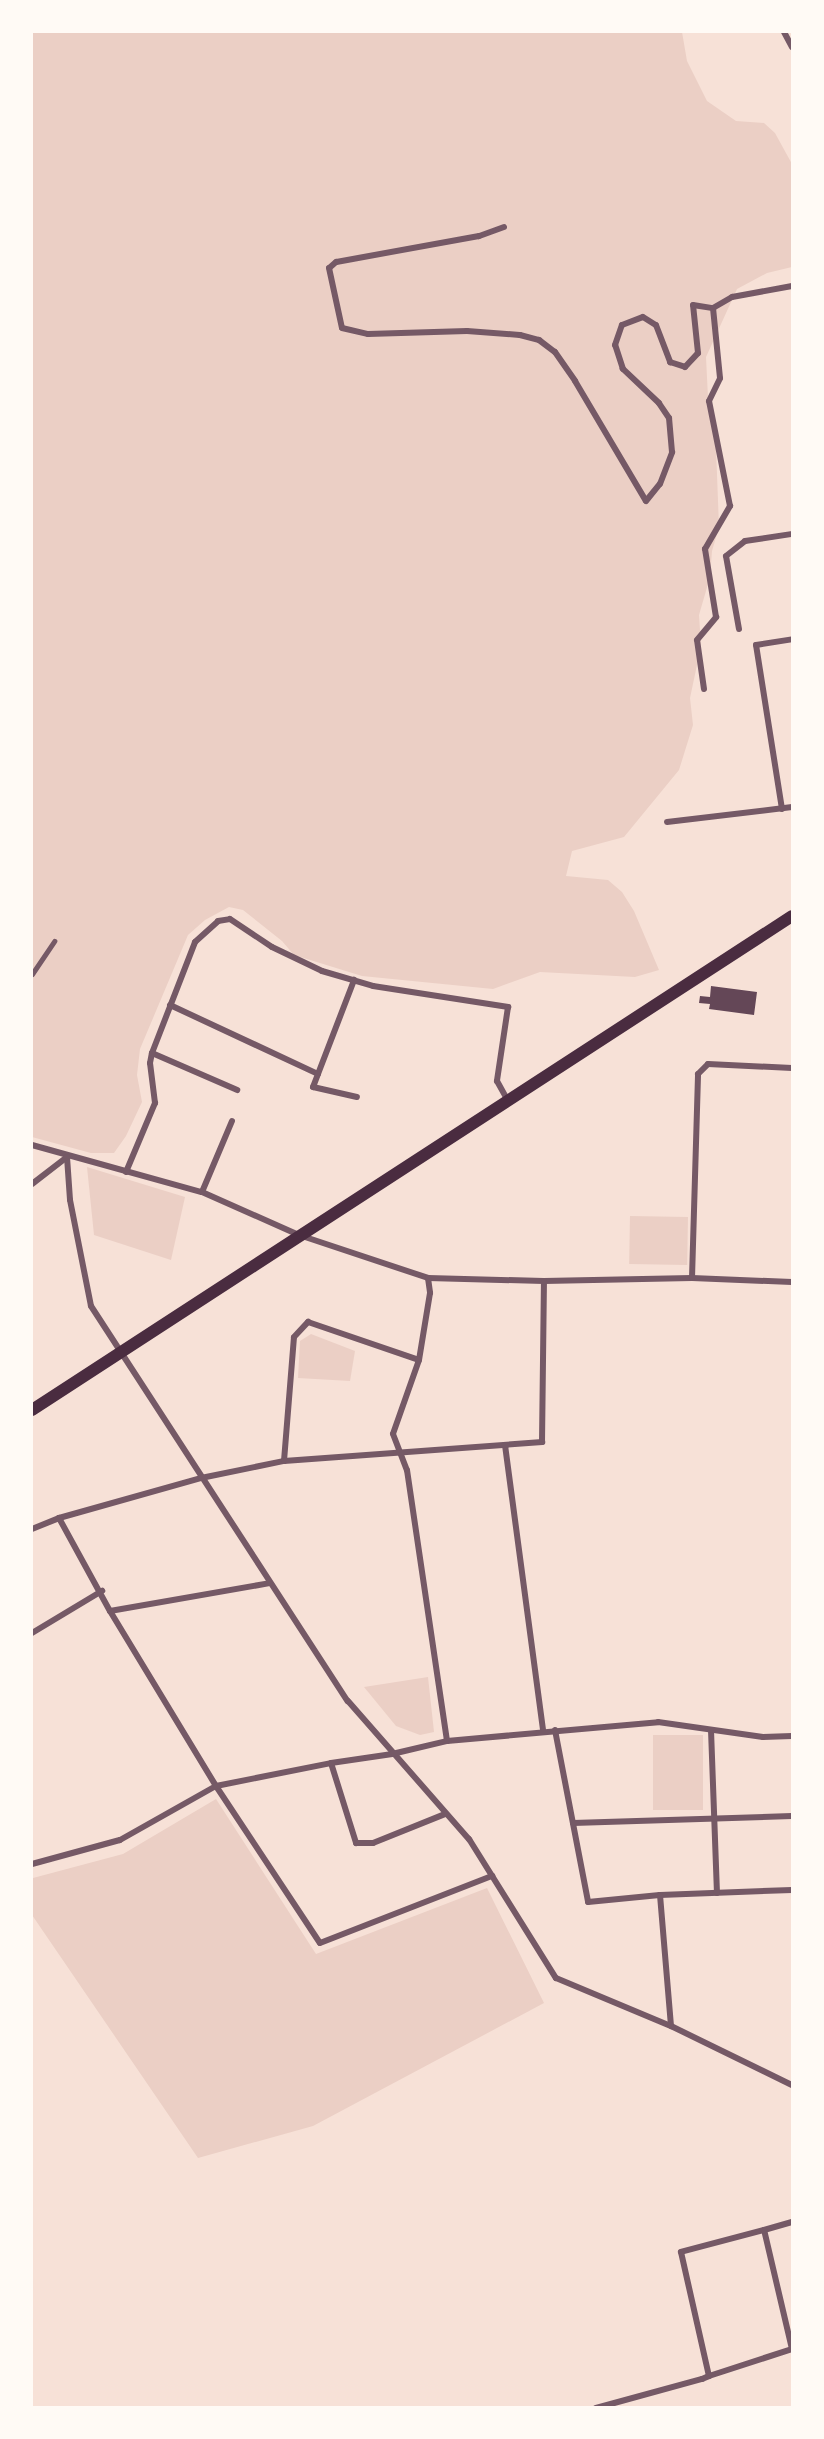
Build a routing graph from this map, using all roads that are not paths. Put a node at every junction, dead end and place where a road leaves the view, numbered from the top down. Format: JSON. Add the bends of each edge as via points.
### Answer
{"nodes":[{"id":1,"x":784,"y":32,"type":"edge"},
{"id":2,"x":792,"y":47,"type":"edge"},
{"id":3,"x":504,"y":227,"type":"dead end"},
{"id":4,"x":792,"y":286,"type":"edge"},
{"id":5,"x":713,"y":308,"type":"junction"},
{"id":6,"x":792,"y":534,"type":"edge"},
{"id":7,"x":739,"y":629,"type":"dead end"},
{"id":8,"x":792,"y":639,"type":"edge"},
{"id":9,"x":704,"y":688,"type":"dead end"},
{"id":10,"x":792,"y":807,"type":"edge"},
{"id":11,"x":782,"y":809,"type":"junction"},
{"id":12,"x":667,"y":822,"type":"dead end"},
{"id":13,"x":792,"y":916,"type":"edge"},
{"id":14,"x":54,"y":941,"type":"dead end"},
{"id":15,"x":32,"y":974,"type":"edge"},
{"id":16,"x":354,"y":980,"type":"junction"},
{"id":17,"x":170,"y":1005,"type":"junction"},
{"id":18,"x":152,"y":1053,"type":"junction"},
{"id":19,"x":792,"y":1068,"type":"edge"},
{"id":20,"x":318,"y":1074,"type":"junction"},
{"id":21,"x":237,"y":1090,"type":"dead end"},
{"id":22,"x":357,"y":1097,"type":"dead end"},
{"id":23,"x":507,"y":1099,"type":"junction"},
{"id":24,"x":232,"y":1122,"type":"dead end"},
{"id":25,"x":32,"y":1145,"type":"edge"},
{"id":26,"x":68,"y":1157,"type":"junction"},
{"id":27,"x":126,"y":1172,"type":"junction"},
{"id":28,"x":32,"y":1184,"type":"edge"},
{"id":29,"x":202,"y":1192,"type":"junction"},
{"id":30,"x":299,"y":1234,"type":"junction"},
{"id":31,"x":428,"y":1278,"type":"junction"},
{"id":32,"x":692,"y":1278,"type":"junction"},
{"id":33,"x":544,"y":1281,"type":"junction"},
{"id":34,"x":792,"y":1282,"type":"edge"},
{"id":35,"x":121,"y":1352,"type":"junction"},
{"id":36,"x":419,"y":1360,"type":"junction"},
{"id":37,"x":32,"y":1410,"type":"edge"},
{"id":38,"x":505,"y":1445,"type":"junction"},
{"id":39,"x":399,"y":1452,"type":"junction"},
{"id":40,"x":284,"y":1461,"type":"junction"},
{"id":41,"x":201,"y":1478,"type":"junction"},
{"id":42,"x":59,"y":1518,"type":"junction"},
{"id":43,"x":32,"y":1529,"type":"edge"},
{"id":44,"x":270,"y":1583,"type":"junction"},
{"id":45,"x":102,"y":1591,"type":"junction"},
{"id":46,"x":110,"y":1611,"type":"junction"},
{"id":47,"x":32,"y":1633,"type":"edge"},
{"id":48,"x":555,"y":1730,"type":"junction"},
{"id":49,"x":711,"y":1730,"type":"junction"},
{"id":50,"x":543,"y":1731,"type":"junction"},
{"id":51,"x":792,"y":1736,"type":"edge"},
{"id":52,"x":447,"y":1741,"type":"junction"},
{"id":53,"x":392,"y":1754,"type":"junction"},
{"id":54,"x":331,"y":1763,"type":"junction"},
{"id":55,"x":216,"y":1786,"type":"junction"},
{"id":56,"x":445,"y":1814,"type":"junction"},
{"id":57,"x":792,"y":1816,"type":"edge"},
{"id":58,"x":713,"y":1817,"type":"junction"},
{"id":59,"x":573,"y":1823,"type":"junction"},
{"id":60,"x":32,"y":1864,"type":"edge"},
{"id":61,"x":492,"y":1876,"type":"junction"},
{"id":62,"x":792,"y":1890,"type":"edge"},
{"id":63,"x":717,"y":1893,"type":"junction"},
{"id":64,"x":660,"y":1894,"type":"junction"},
{"id":65,"x":671,"y":2026,"type":"junction"},
{"id":66,"x":792,"y":2085,"type":"edge"},
{"id":67,"x":792,"y":2222,"type":"edge"},
{"id":68,"x":764,"y":2230,"type":"junction"},
{"id":69,"x":709,"y":2376,"type":"junction"},
{"id":70,"x":596,"y":2408,"type":"edge"}],
"edges":[{"from":1,"to":2,"type":"street"},
{"from":3,"to":5,"type":"street","via":[[479,236],[336,262],[329,268],[342,328],[368,334],[467,331],[539,340],[555,352],[575,381],[646,501],[660,484],[672,452],[669,418],[623,369],[615,345],[622,325],[643,317],[656,325],[670,362],[685,367],[698,353],[693,306]]},
{"from":4,"to":5,"type":"street","via":[[732,297]]},
{"from":5,"to":9,"type":"street","via":[[720,378],[709,401],[730,506],[705,549],[716,617],[697,640]]},
{"from":6,"to":7,"type":"street","via":[[745,540],[726,556]]},
{"from":8,"to":11,"type":"street","via":[[756,645]]},
{"from":10,"to":11,"type":"street"},
{"from":11,"to":12,"type":"street"},
{"from":13,"to":23,"type":"main road"},
{"from":14,"to":15,"type":"street"},
{"from":16,"to":17,"type":"street","via":[[322,971],[272,947],[230,919],[218,921],[195,942]]},
{"from":16,"to":20,"type":"street"},
{"from":16,"to":23,"type":"street","via":[[508,1007],[497,1082]]},
{"from":17,"to":18,"type":"street"},
{"from":17,"to":20,"type":"street"},
{"from":18,"to":21,"type":"street"},
{"from":18,"to":27,"type":"street","via":[[154,1103]]},
{"from":19,"to":32,"type":"street","via":[[708,1064],[698,1074]]},
{"from":20,"to":22,"type":"street","via":[[313,1087]]},
{"from":23,"to":30,"type":"main road","via":[[371,1191]]},
{"from":24,"to":29,"type":"street"},
{"from":25,"to":26,"type":"street"},
{"from":26,"to":27,"type":"street"},
{"from":26,"to":28,"type":"street"},
{"from":26,"to":35,"type":"street","via":[[70,1200],[91,1306]]},
{"from":27,"to":29,"type":"street"},
{"from":29,"to":30,"type":"street"},
{"from":30,"to":31,"type":"street"},
{"from":30,"to":35,"type":"main road"},
{"from":31,"to":33,"type":"street"},
{"from":31,"to":36,"type":"street","via":[[430,1293]]},
{"from":32,"to":33,"type":"street"},
{"from":32,"to":34,"type":"street"},
{"from":33,"to":38,"type":"street","via":[[542,1442]]},
{"from":35,"to":37,"type":"main road"},
{"from":35,"to":41,"type":"street"},
{"from":36,"to":39,"type":"street","via":[[393,1434]]},
{"from":36,"to":40,"type":"street","via":[[308,1322],[294,1337]]},
{"from":38,"to":39,"type":"street"},
{"from":38,"to":50,"type":"street"},
{"from":39,"to":40,"type":"street"},
{"from":39,"to":52,"type":"street","via":[[407,1470]]},
{"from":40,"to":41,"type":"street"},
{"from":41,"to":42,"type":"street"},
{"from":41,"to":44,"type":"street"},
{"from":42,"to":43,"type":"street"},
{"from":42,"to":45,"type":"street"},
{"from":44,"to":46,"type":"street"},
{"from":44,"to":53,"type":"street","via":[[348,1701]]},
{"from":45,"to":46,"type":"street"},
{"from":45,"to":47,"type":"street"},
{"from":46,"to":55,"type":"street"},
{"from":48,"to":49,"type":"street","via":[[658,1722]]},
{"from":48,"to":50,"type":"street"},
{"from":48,"to":59,"type":"street"},
{"from":49,"to":51,"type":"street","via":[[763,1737]]},
{"from":49,"to":58,"type":"street"},
{"from":50,"to":52,"type":"street"},
{"from":52,"to":53,"type":"street"},
{"from":53,"to":54,"type":"street"},
{"from":53,"to":56,"type":"street"},
{"from":54,"to":55,"type":"street"},
{"from":54,"to":56,"type":"street","via":[[356,1844],[373,1844]]},
{"from":55,"to":60,"type":"street","via":[[120,1840]]},
{"from":55,"to":61,"type":"street","via":[[320,1943]]},
{"from":56,"to":61,"type":"street","via":[[469,1839]]},
{"from":57,"to":58,"type":"street"},
{"from":58,"to":59,"type":"street"},
{"from":58,"to":63,"type":"street"},
{"from":59,"to":64,"type":"street","via":[[588,1902]]},
{"from":61,"to":65,"type":"street","via":[[556,1978]]},
{"from":62,"to":63,"type":"street"},
{"from":63,"to":64,"type":"street"},
{"from":64,"to":65,"type":"street"},
{"from":65,"to":66,"type":"street"},
{"from":67,"to":68,"type":"street"},
{"from":68,"to":69,"type":"street","via":[[792,2349]]},
{"from":68,"to":69,"type":"street","via":[[681,2252]]},
{"from":69,"to":70,"type":"street"}]}
